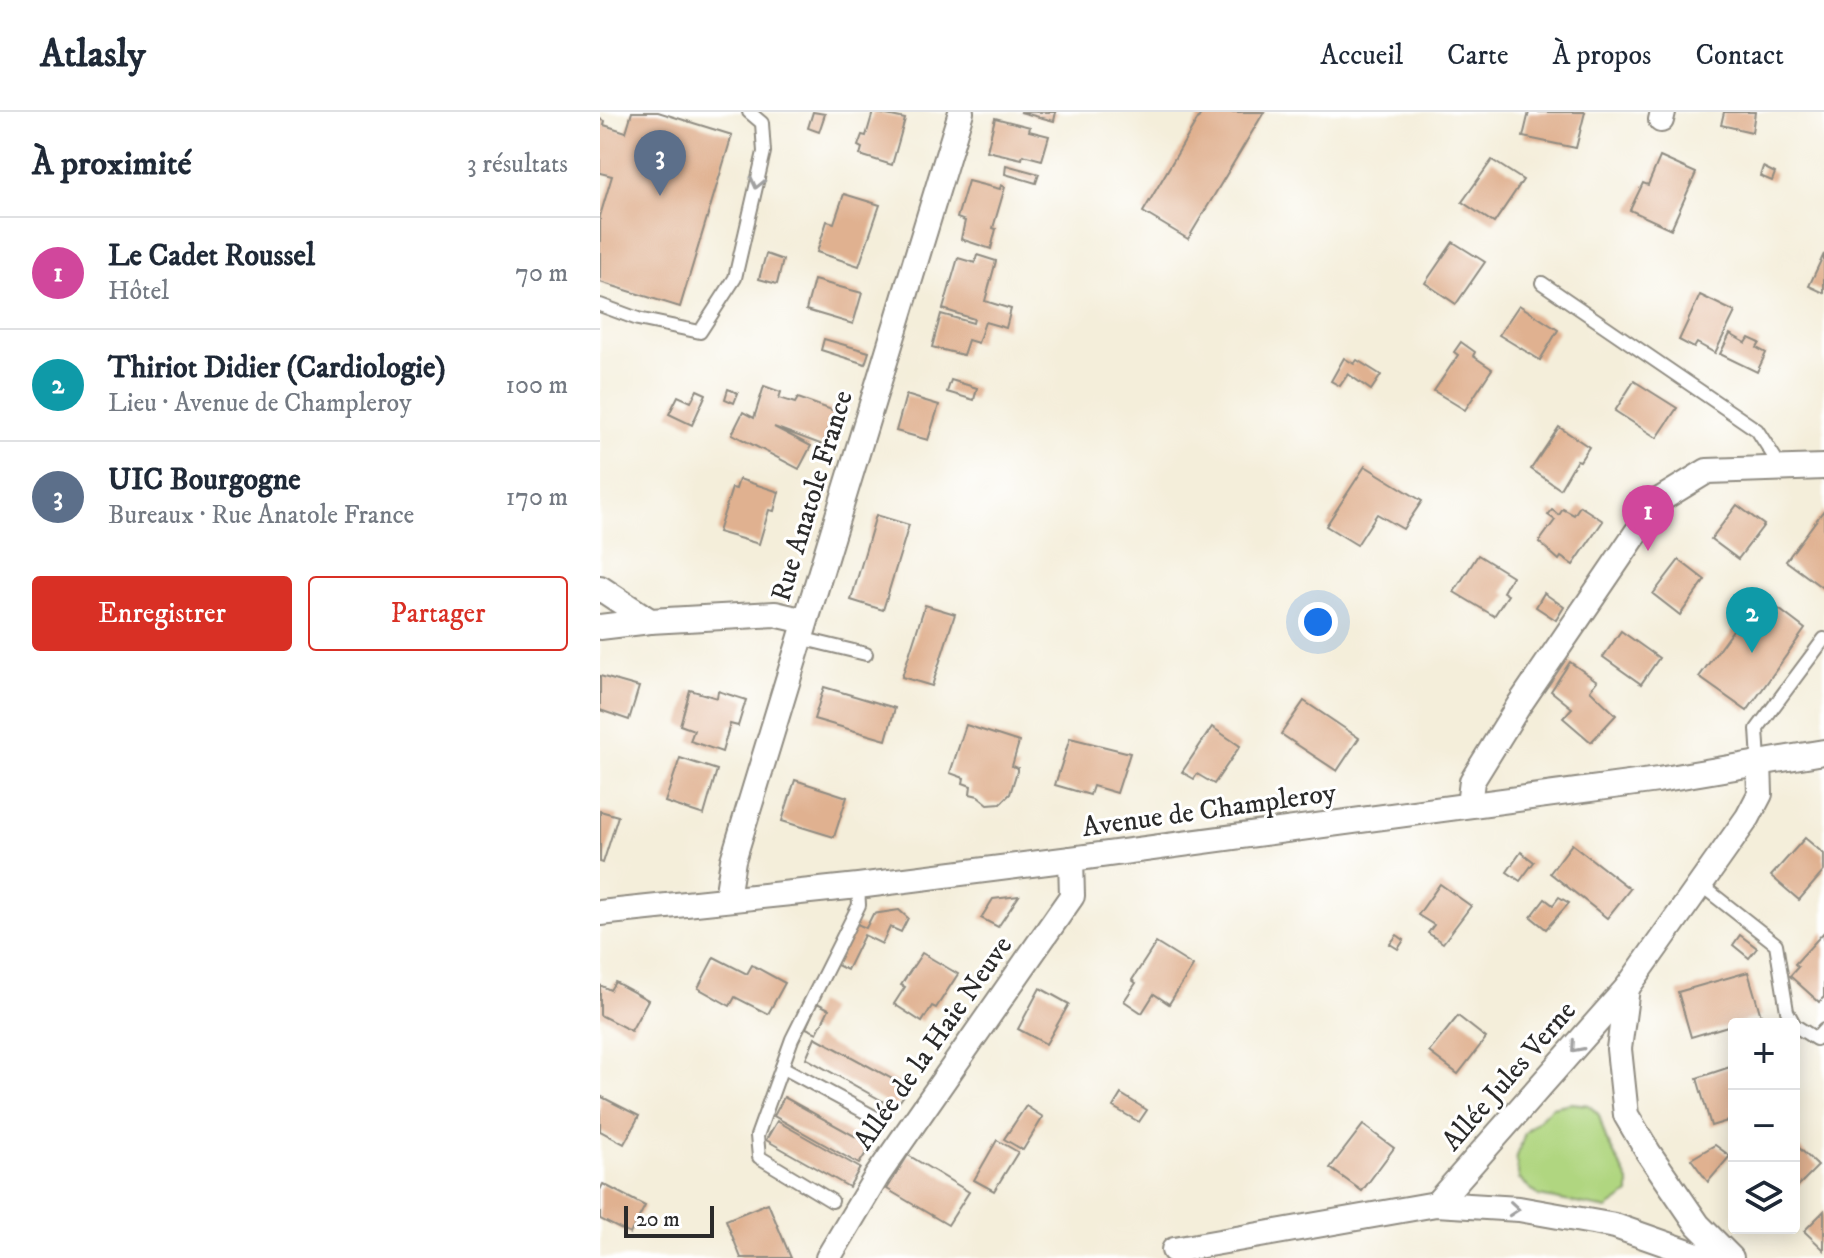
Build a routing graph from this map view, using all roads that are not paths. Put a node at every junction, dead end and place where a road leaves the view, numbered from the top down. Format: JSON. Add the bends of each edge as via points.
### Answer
{"nodes":[{"id":1,"x":749,"y":112,"type":"edge"},
{"id":2,"x":961,"y":112,"type":"edge"},
{"id":3,"x":1542,"y":283,"type":"dead end"},
{"id":4,"x":600,"y":305,"type":"edge"},
{"id":5,"x":1824,"y":467,"type":"edge"},
{"id":6,"x":1782,"y":469,"type":"junction"},
{"id":7,"x":600,"y":588,"type":"edge"},
{"id":8,"x":650,"y":621,"type":"junction"},
{"id":9,"x":600,"y":627,"type":"edge"},
{"id":10,"x":802,"y":629,"type":"junction"},
{"id":11,"x":1824,"y":639,"type":"edge"},
{"id":12,"x":866,"y":654,"type":"dead end"},
{"id":13,"x":1824,"y":752,"type":"edge"},
{"id":14,"x":1759,"y":761,"type":"junction"},
{"id":15,"x":1469,"y":805,"type":"junction"},
{"id":16,"x":1071,"y":859,"type":"junction"},
{"id":17,"x":1701,"y":885,"type":"junction"},
{"id":18,"x":858,"y":886,"type":"junction"},
{"id":19,"x":727,"y":898,"type":"junction"},
{"id":20,"x":600,"y":913,"type":"edge"},
{"id":21,"x":1627,"y":988,"type":"junction"},
{"id":22,"x":1791,"y":1018,"type":"edge"},
{"id":23,"x":1800,"y":1028,"type":"edge"},
{"id":24,"x":1824,"y":1030,"type":"edge"},
{"id":25,"x":782,"y":1067,"type":"junction"},
{"id":26,"x":880,"y":1120,"type":"dead end"},
{"id":27,"x":832,"y":1201,"type":"dead end"},
{"id":28,"x":1436,"y":1204,"type":"junction"},
{"id":29,"x":1174,"y":1250,"type":"dead end"},
{"id":30,"x":828,"y":1258,"type":"edge"},
{"id":31,"x":1706,"y":1258,"type":"edge"},
{"id":32,"x":1731,"y":1258,"type":"edge"}],
"edges":[{"from":1,"to":4,"type":"lane","one_way":true,"via":[[762,123],[764,152],[735,278],[700,332]]},
{"from":2,"to":10,"type":"street","name":"Rue Anatole France"},
{"from":3,"to":6,"type":"lane","via":[[1757,430]]},
{"from":5,"to":6,"type":"street"},
{"from":6,"to":15,"type":"street","via":[[1707,471],[1658,501],[1519,705],[1472,781]]},
{"from":7,"to":8,"type":"street"},
{"from":8,"to":9,"type":"street"},
{"from":8,"to":10,"type":"street","via":[[775,614]]},
{"from":10,"to":12,"type":"lane"},
{"from":10,"to":19,"type":"street","name":"Rue Anatole France","via":[[733,860]]},
{"from":11,"to":14,"type":"lane","via":[[1757,729]]},
{"from":13,"to":14,"type":"street","name":"Avenue de Champleroy"},
{"from":14,"to":15,"type":"street","name":"Avenue de Champleroy"},
{"from":14,"to":17,"type":"street","name":"Allée Jules Verne","via":[[1760,794]]},
{"from":15,"to":16,"type":"street","name":"Avenue de Champleroy"},
{"from":16,"to":18,"type":"street","name":"Avenue de Champleroy"},
{"from":16,"to":30,"type":"street","name":"Allée de la Haie Neuve","via":[[1072,896],[877,1176]]},
{"from":17,"to":21,"type":"street","name":"Allée Jules Verne"},
{"from":17,"to":22,"type":"lane","via":[[1776,944]]},
{"from":18,"to":19,"type":"street","name":"Avenue de Champleroy"},
{"from":18,"to":25,"type":"lane","via":[[859,905]]},
{"from":19,"to":20,"type":"street","name":"Avenue de Champleroy"},
{"from":21,"to":28,"type":"street","name":"Allée Jules Verne","one_way":true},
{"from":21,"to":32,"type":"street","via":[[1619,1049],[1626,1115],[1698,1225]]},
{"from":23,"to":24,"type":"lane","via":[[1816,1039]]},
{"from":25,"to":26,"type":"lane"},
{"from":25,"to":27,"type":"lane","via":[[757,1136],[759,1157]]},
{"from":28,"to":29,"type":"street"},
{"from":28,"to":31,"type":"street","one_way":true,"via":[[1519,1209],[1615,1226]]}]}
